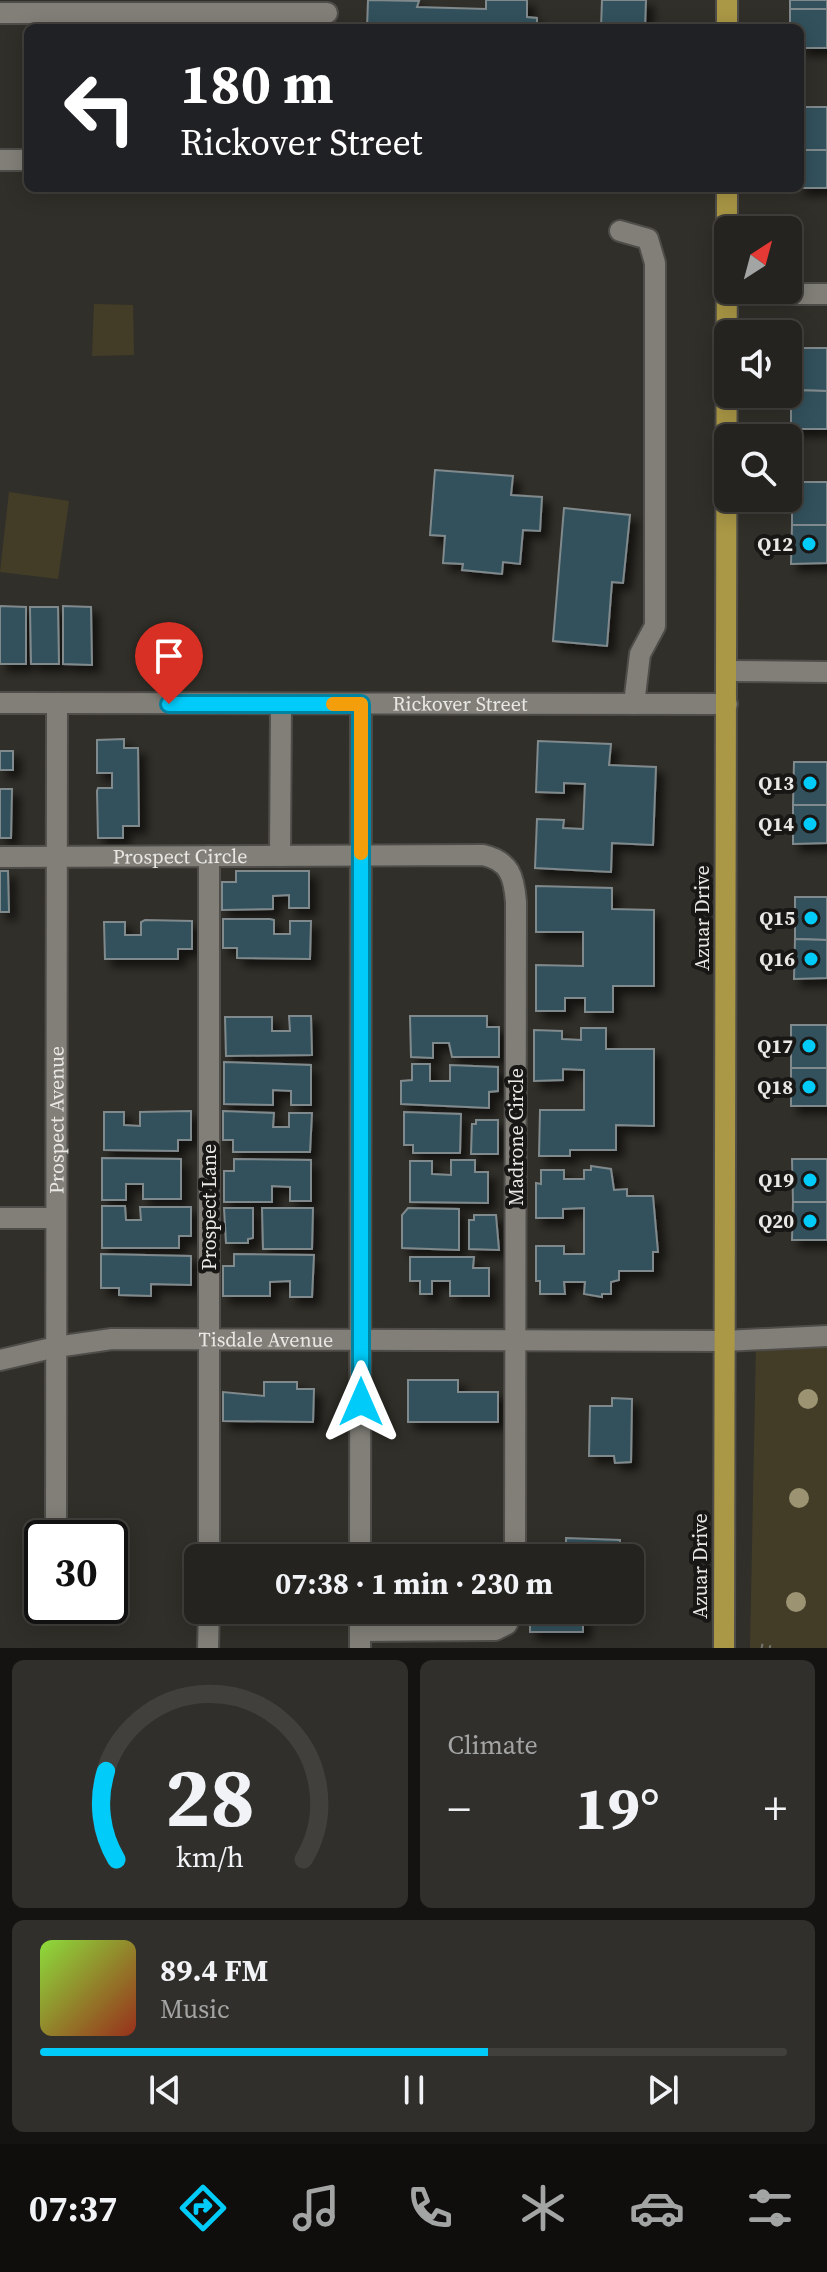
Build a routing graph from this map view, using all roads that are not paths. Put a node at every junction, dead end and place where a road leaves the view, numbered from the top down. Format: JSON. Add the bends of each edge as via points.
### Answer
{"nodes":[{"id":1,"x":727,"y":0,"type":"edge"},
{"id":2,"x":133,"y":7,"type":"edge"},
{"id":3,"x":0,"y":13,"type":"edge"},
{"id":4,"x":327,"y":14,"type":"edge"},
{"id":5,"x":727,"y":24,"type":"edge"},
{"id":6,"x":0,"y":160,"type":"edge"},
{"id":7,"x":24,"y":160,"type":"edge"},
{"id":8,"x":727,"y":192,"type":"edge"},
{"id":9,"x":727,"y":216,"type":"edge"},
{"id":10,"x":620,"y":231,"type":"dead end"},
{"id":11,"x":802,"y":294,"type":"edge"},
{"id":12,"x":827,"y":294,"type":"edge"},
{"id":13,"x":727,"y":304,"type":"edge"},
{"id":14,"x":727,"y":671,"type":"junction"},
{"id":15,"x":827,"y":672,"type":"edge"},
{"id":16,"x":0,"y":703,"type":"edge"},
{"id":17,"x":57,"y":703,"type":"junction"},
{"id":18,"x":281,"y":704,"type":"junction"},
{"id":19,"x":361,"y":704,"type":"junction"},
{"id":20,"x":634,"y":704,"type":"junction"},
{"id":21,"x":727,"y":704,"type":"junction"},
{"id":22,"x":361,"y":855,"type":"junction"},
{"id":23,"x":57,"y":856,"type":"junction"},
{"id":24,"x":209,"y":856,"type":"junction"},
{"id":25,"x":280,"y":856,"type":"junction"},
{"id":26,"x":0,"y":857,"type":"edge"},
{"id":27,"x":0,"y":1218,"type":"edge"},
{"id":28,"x":56,"y":1218,"type":"junction"},
{"id":29,"x":827,"y":1336,"type":"edge"},
{"id":30,"x":209,"y":1340,"type":"junction"},
{"id":31,"x":361,"y":1340,"type":"junction"},
{"id":32,"x":515,"y":1341,"type":"junction"},
{"id":33,"x":725,"y":1341,"type":"junction"},
{"id":34,"x":56,"y":1347,"type":"junction"},
{"id":35,"x":0,"y":1360,"type":"edge"},
{"id":36,"x":56,"y":1520,"type":"edge"},
{"id":37,"x":209,"y":1544,"type":"edge"},
{"id":38,"x":360,"y":1544,"type":"edge"},
{"id":39,"x":515,"y":1544,"type":"edge"},
{"id":40,"x":209,"y":1624,"type":"edge"},
{"id":41,"x":507,"y":1624,"type":"edge"},
{"id":42,"x":360,"y":1640,"type":"edge"},
{"id":43,"x":208,"y":1648,"type":"edge"},
{"id":44,"x":724,"y":1648,"type":"edge"}],
"edges":[{"from":1,"to":5,"type":"main road"},
{"from":2,"to":3,"type":"street"},
{"from":2,"to":4,"type":"street"},
{"from":6,"to":7,"type":"street"},
{"from":8,"to":9,"type":"main road","name":"Azuar Drive"},
{"from":10,"to":20,"type":"street","via":[[648,239],[655,263],[655,626],[640,654]]},
{"from":11,"to":12,"type":"street"},
{"from":13,"to":14,"type":"main road","name":"Azuar Drive"},
{"from":14,"to":15,"type":"street"},
{"from":14,"to":21,"type":"main road","name":"Azuar Drive"},
{"from":16,"to":17,"type":"street","name":"Rickover Street"},
{"from":17,"to":18,"type":"street","name":"Rickover Street"},
{"from":17,"to":23,"type":"street","name":"Prospect Avenue"},
{"from":18,"to":19,"type":"street","name":"Rickover Street"},
{"from":18,"to":25,"type":"street"},
{"from":19,"to":20,"type":"street","name":"Rickover Street"},
{"from":19,"to":22,"type":"street"},
{"from":20,"to":21,"type":"street","name":"Rickover Street"},
{"from":21,"to":33,"type":"main road","name":"Azuar Drive"},
{"from":22,"to":25,"type":"street","name":"Prospect Circle"},
{"from":22,"to":31,"type":"street"},
{"from":22,"to":32,"type":"street","name":"Madrone Circle","via":[[483,855],[507,866],[515,880]]},
{"from":23,"to":24,"type":"street","name":"Prospect Circle"},
{"from":23,"to":26,"type":"street","name":"Prospect Circle"},
{"from":23,"to":28,"type":"street","name":"Prospect Avenue"},
{"from":24,"to":25,"type":"street","name":"Prospect Circle"},
{"from":24,"to":30,"type":"street","name":"Prospect Lane"},
{"from":27,"to":28,"type":"street"},
{"from":28,"to":34,"type":"street","name":"Prospect Avenue"},
{"from":29,"to":33,"type":"street","name":"Tisdale Avenue"},
{"from":30,"to":31,"type":"street","name":"Tisdale Avenue"},
{"from":30,"to":34,"type":"street","name":"Tisdale Avenue","via":[[112,1339]]},
{"from":30,"to":37,"type":"street","name":"Prospect Lane"},
{"from":31,"to":32,"type":"street","name":"Tisdale Avenue"},
{"from":31,"to":38,"type":"street"},
{"from":32,"to":33,"type":"street","name":"Tisdale Avenue"},
{"from":32,"to":39,"type":"street","name":"Madrone Circle"},
{"from":33,"to":44,"type":"main road","name":"Azuar Drive"},
{"from":34,"to":35,"type":"street","name":"Tisdale Avenue"},
{"from":34,"to":36,"type":"street","name":"Prospect Avenue"},
{"from":40,"to":43,"type":"street"},
{"from":41,"to":42,"type":"street","via":[[495,1630]]}]}
